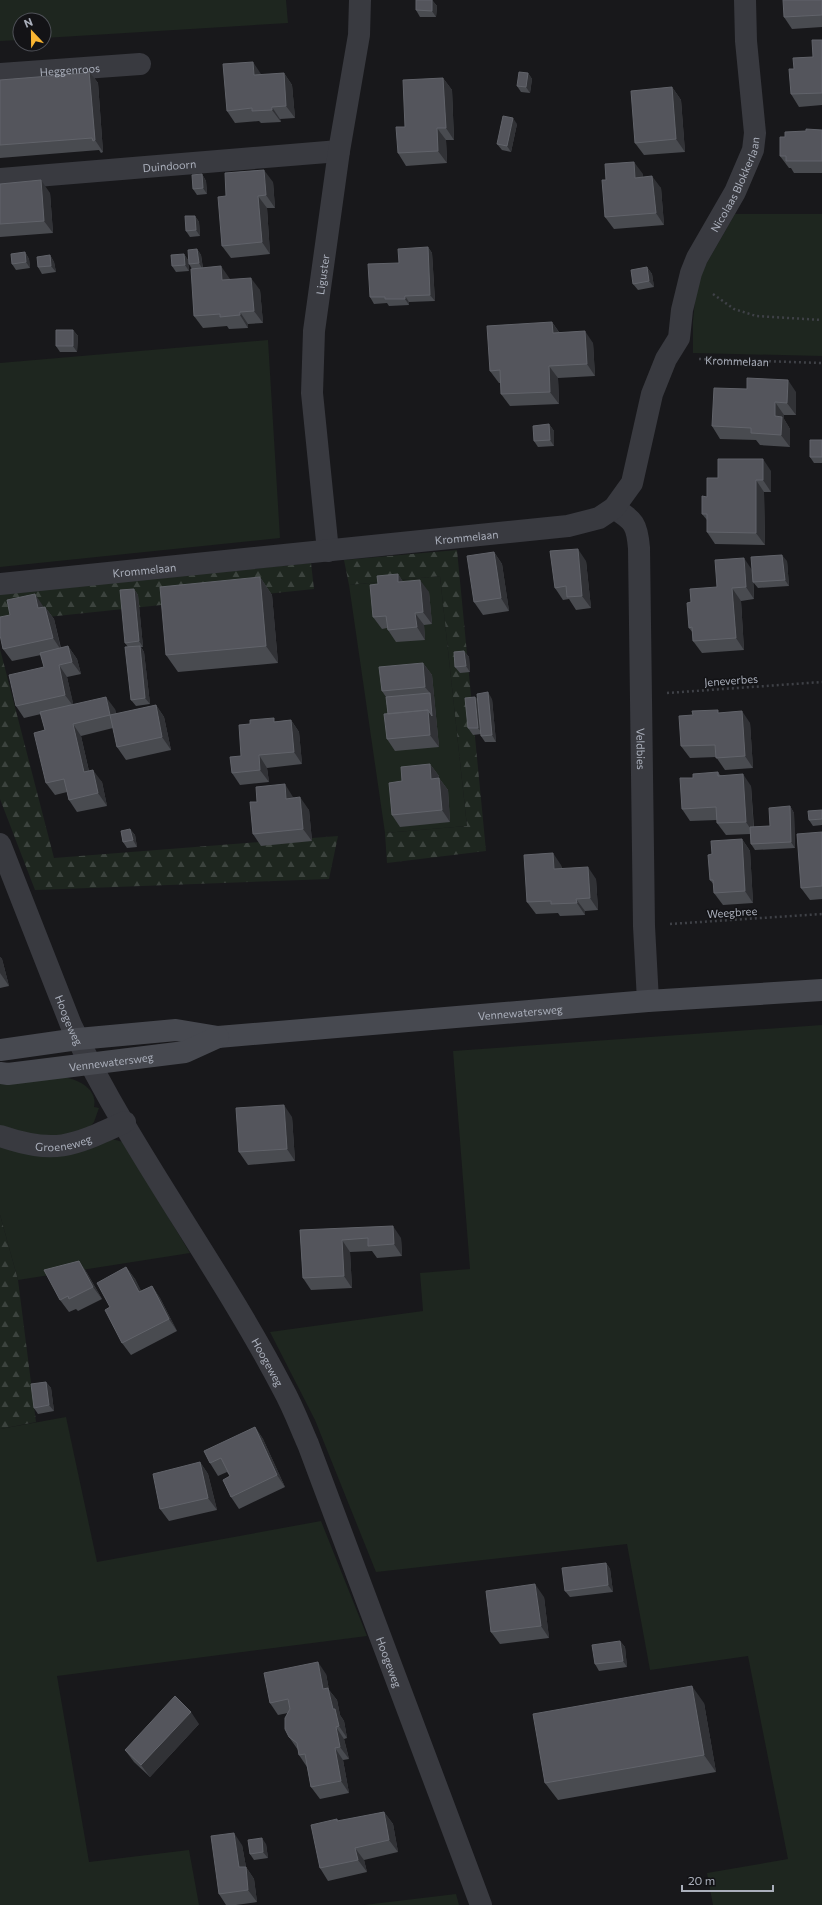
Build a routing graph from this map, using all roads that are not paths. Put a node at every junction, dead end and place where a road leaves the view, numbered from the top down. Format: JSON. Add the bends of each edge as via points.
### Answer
{"nodes":[{"id":1,"x":360,"y":0,"type":"edge"},
{"id":2,"x":745,"y":0,"type":"edge"},
{"id":3,"x":140,"y":64,"type":"dead end"},
{"id":4,"x":0,"y":74,"type":"edge"},
{"id":5,"x":339,"y":151,"type":"junction"},
{"id":6,"x":0,"y":179,"type":"edge"},
{"id":7,"x":666,"y":359,"type":"joint"},
{"id":8,"x":614,"y":508,"type":"junction"},
{"id":9,"x":328,"y":551,"type":"junction"},
{"id":10,"x":0,"y":584,"type":"edge"},
{"id":11,"x":0,"y":844,"type":"edge"},
{"id":12,"x":822,"y":990,"type":"edge"},
{"id":13,"x":648,"y":1001,"type":"junction"},
{"id":14,"x":218,"y":1037,"type":"junction"},
{"id":15,"x":78,"y":1039,"type":"junction"},
{"id":16,"x":0,"y":1050,"type":"edge"},
{"id":17,"x":90,"y":1062,"type":"junction"},
{"id":18,"x":0,"y":1073,"type":"edge"},
{"id":19,"x":125,"y":1122,"type":"junction"},
{"id":20,"x":0,"y":1136,"type":"edge"},
{"id":21,"x":481,"y":1905,"type":"edge"}],
"edges":[{"from":1,"to":5,"type":"street","name":"Liguster","via":[[359,35]]},
{"from":2,"to":7,"type":"street","name":"Nicolaas Blokkerlaan","via":[[746,41],[755,133],[753,150],[735,192],[697,258],[687,288],[678,338]]},
{"from":3,"to":4,"type":"street","name":"Heggenroos"},
{"from":5,"to":6,"type":"street","name":"Duindoorn"},
{"from":5,"to":9,"type":"street","name":"Liguster","via":[[314,331],[312,385]]},
{"from":7,"to":8,"type":"street","name":"Krommelaan","via":[[652,394],[632,483]]},
{"from":8,"to":9,"type":"street","name":"Krommelaan","via":[[599,518],[568,526]]},
{"from":8,"to":13,"type":"street","name":"Veldbies","via":[[630,518],[638,532],[644,926]]},
{"from":9,"to":10,"type":"street","name":"Krommelaan"},
{"from":11,"to":15,"type":"street","name":"Hoogeweg"},
{"from":12,"to":13,"type":"street","name":"Vennewatersweg"},
{"from":13,"to":14,"type":"street","name":"Vennewatersweg"},
{"from":14,"to":15,"type":"street","name":"Vennewatersweg","via":[[176,1030]]},
{"from":14,"to":17,"type":"street","name":"Vennewatersweg","via":[[185,1052]]},
{"from":15,"to":16,"type":"street","name":"Vennewatersweg"},
{"from":15,"to":17,"type":"street","name":"Hoogeweg"},
{"from":17,"to":18,"type":"street","name":"Vennewatersweg"},
{"from":17,"to":19,"type":"street","name":"Hoogeweg"},
{"from":19,"to":20,"type":"street","name":"Groeneweg","via":[[89,1139],[61,1147],[36,1146]]},
{"from":19,"to":21,"type":"street","name":"Hoogeweg","via":[[284,1390],[308,1444]]}]}
